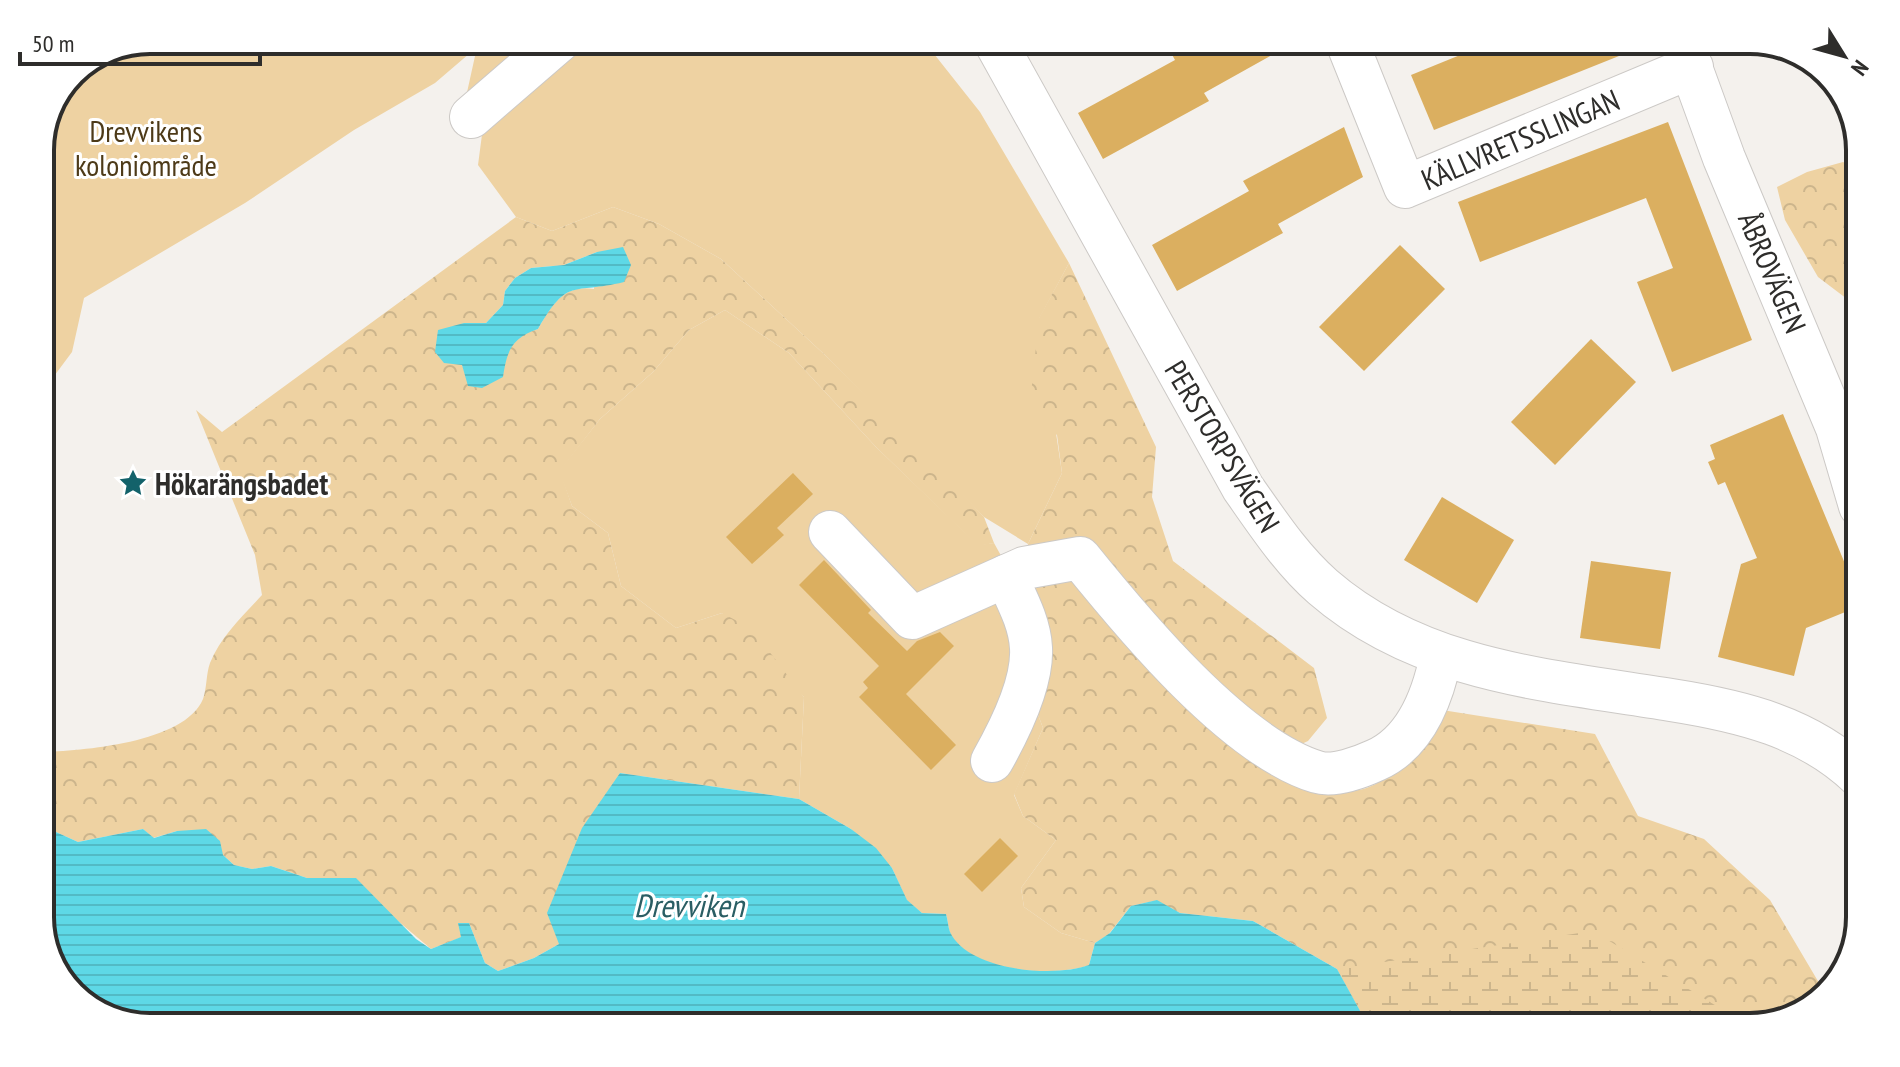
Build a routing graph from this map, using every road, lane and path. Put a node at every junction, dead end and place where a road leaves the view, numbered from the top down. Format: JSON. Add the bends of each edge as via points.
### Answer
{"nodes":[{"id":1,"x":544,"y":54,"type":"edge"},
{"id":2,"x":1002,"y":54,"type":"edge"},
{"id":3,"x":1352,"y":54,"type":"edge"},
{"id":4,"x":1687,"y":54,"type":"edge"},
{"id":5,"x":471,"y":117,"type":"dead end"},
{"id":6,"x":1846,"y":459,"type":"edge"},
{"id":7,"x":830,"y":532,"type":"dead end"},
{"id":8,"x":1006,"y":576,"type":"junction"},
{"id":9,"x":1441,"y":656,"type":"junction"},
{"id":10,"x":992,"y":761,"type":"dead end"},
{"id":11,"x":1846,"y":765,"type":"edge"}],
"edges":[{"from":1,"to":5,"type":"street"},
{"from":2,"to":9,"type":"street","name":"PERSTORPSVÄGEN","via":[[1243,488],[1281,542],[1350,609]]},
{"from":3,"to":4,"type":"street","name":"KÄLLVRETSSLINGAN","via":[[1405,187]]},
{"from":4,"to":6,"type":"street","name":"ÅBROVÄGEN"},
{"from":7,"to":8,"type":"street","via":[[912,618]]},
{"from":8,"to":9,"type":"street","via":[[1080,558],[1125,614],[1223,712],[1276,753],[1320,773],[1359,768],[1387,755],[1425,710]]},
{"from":8,"to":10,"type":"street","via":[[1032,649],[1012,726]]},
{"from":9,"to":11,"type":"street","name":"PERSTORPSVÄGEN","via":[[1515,676],[1752,716],[1796,732]]}]}
